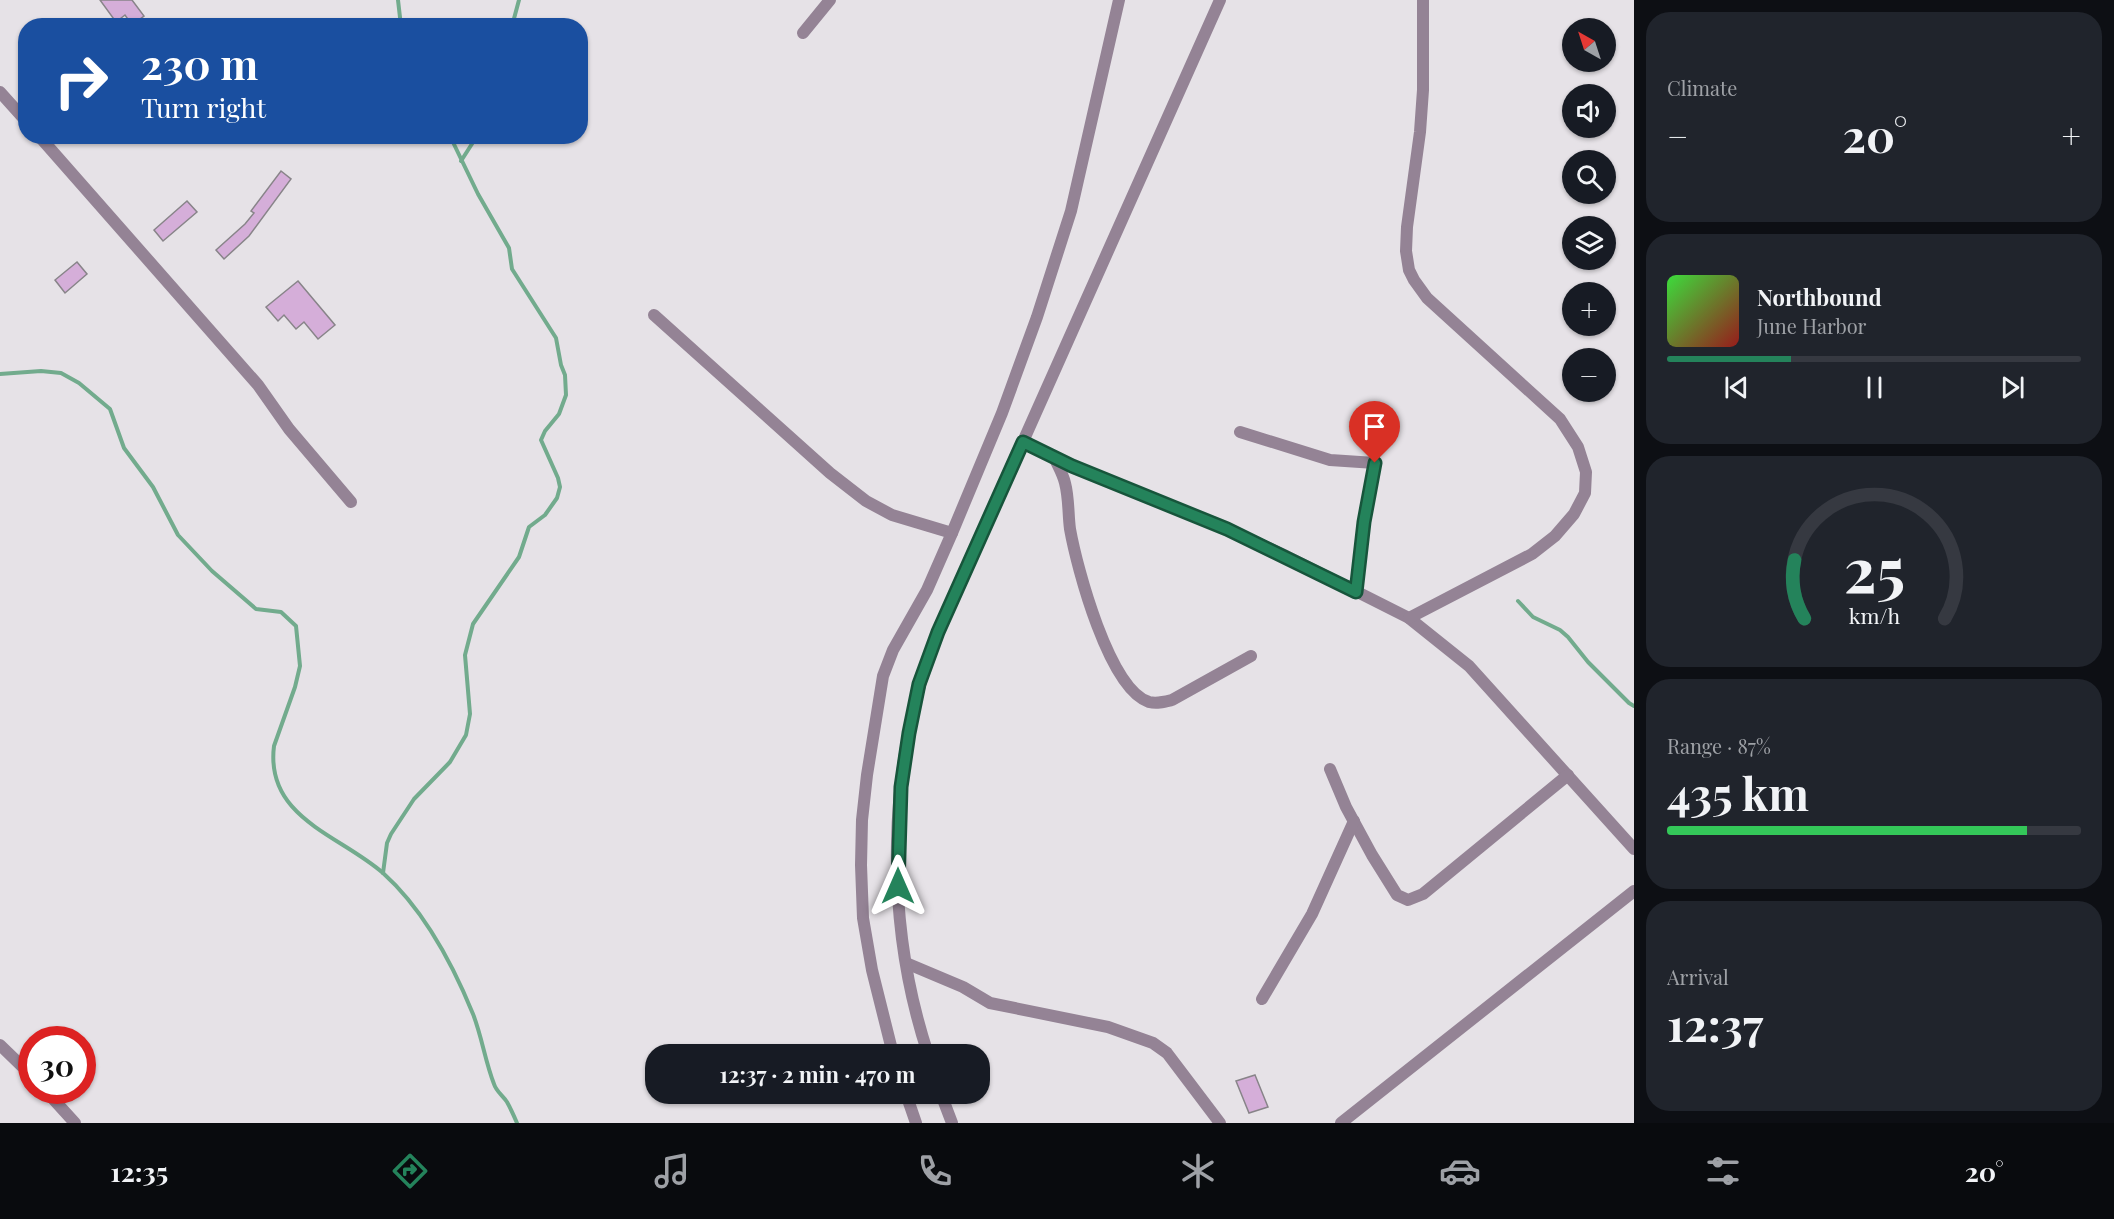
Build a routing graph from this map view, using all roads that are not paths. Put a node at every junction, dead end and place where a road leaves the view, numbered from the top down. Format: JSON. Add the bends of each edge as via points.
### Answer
{"nodes":[{"id":1,"x":830,"y":0,"type":"edge"},
{"id":2,"x":1119,"y":0,"type":"edge"},
{"id":3,"x":1220,"y":0,"type":"edge"},
{"id":4,"x":1423,"y":0,"type":"edge"},
{"id":5,"x":803,"y":33,"type":"dead end"},
{"id":6,"x":0,"y":92,"type":"edge"},
{"id":7,"x":18,"y":112,"type":"edge"},
{"id":8,"x":46,"y":144,"type":"edge"},
{"id":9,"x":654,"y":315,"type":"dead end"},
{"id":10,"x":1240,"y":432,"type":"dead end"},
{"id":11,"x":1023,"y":442,"type":"junction"},
{"id":12,"x":1054,"y":457,"type":"junction"},
{"id":13,"x":351,"y":502,"type":"dead end"},
{"id":14,"x":952,"y":533,"type":"junction"},
{"id":15,"x":1356,"y":592,"type":"junction"},
{"id":16,"x":1409,"y":618,"type":"junction"},
{"id":17,"x":1251,"y":656,"type":"dead end"},
{"id":18,"x":1330,"y":769,"type":"dead end"},
{"id":19,"x":1568,"y":776,"type":"junction"},
{"id":20,"x":1354,"y":820,"type":"junction"},
{"id":21,"x":1634,"y":849,"type":"edge"},
{"id":22,"x":1634,"y":891,"type":"edge"},
{"id":23,"x":906,"y":963,"type":"junction"},
{"id":24,"x":1262,"y":999,"type":"dead end"},
{"id":25,"x":890,"y":1044,"type":"edge"},
{"id":26,"x":925,"y":1044,"type":"edge"},
{"id":27,"x":0,"y":1045,"type":"edge"},
{"id":28,"x":18,"y":1062,"type":"edge"},
{"id":29,"x":58,"y":1104,"type":"edge"},
{"id":30,"x":909,"y":1104,"type":"edge"},
{"id":31,"x":945,"y":1104,"type":"edge"},
{"id":32,"x":75,"y":1123,"type":"edge"},
{"id":33,"x":916,"y":1123,"type":"edge"},
{"id":34,"x":952,"y":1123,"type":"edge"},
{"id":35,"x":1220,"y":1123,"type":"edge"},
{"id":36,"x":1341,"y":1123,"type":"edge"}],
"edges":[{"from":1,"to":5,"type":"street"},
{"from":2,"to":14,"type":"street","via":[[1068,221],[1002,413]]},
{"from":3,"to":11,"type":"street"},
{"from":4,"to":16,"type":"street","via":[[1423,90],[1407,227],[1409,270],[1427,298],[1560,419],[1578,447],[1586,472],[1585,493],[1555,536],[1532,554]]},
{"from":6,"to":7,"type":"street"},
{"from":8,"to":13,"type":"street","via":[[243,368]]},
{"from":9,"to":14,"type":"street","via":[[866,501],[892,515]]},
{"from":10,"to":15,"type":"street","via":[[1330,460],[1375,463]]},
{"from":11,"to":12,"type":"street"},
{"from":11,"to":23,"type":"street","via":[[938,632],[919,684],[903,766],[898,819],[898,886]]},
{"from":12,"to":15,"type":"street","via":[[1227,529]]},
{"from":12,"to":17,"type":"street","via":[[1064,481],[1087,601],[1124,681],[1135,693],[1148,701],[1172,700]]},
{"from":14,"to":25,"type":"street","via":[[883,676],[865,786],[863,918]]},
{"from":15,"to":16,"type":"street"},
{"from":16,"to":19,"type":"street","via":[[1469,666]]},
{"from":18,"to":20,"type":"street"},
{"from":19,"to":20,"type":"street","via":[[1423,894],[1408,900],[1397,895]]},
{"from":19,"to":21,"type":"street"},
{"from":20,"to":24,"type":"street","via":[[1312,914]]},
{"from":22,"to":36,"type":"street"},
{"from":23,"to":26,"type":"street"},
{"from":23,"to":35,"type":"street","via":[[990,1003],[1108,1027],[1153,1043],[1167,1053]]},
{"from":27,"to":28,"type":"street"},
{"from":29,"to":32,"type":"street"},
{"from":30,"to":33,"type":"street"},
{"from":31,"to":34,"type":"street"}]}
